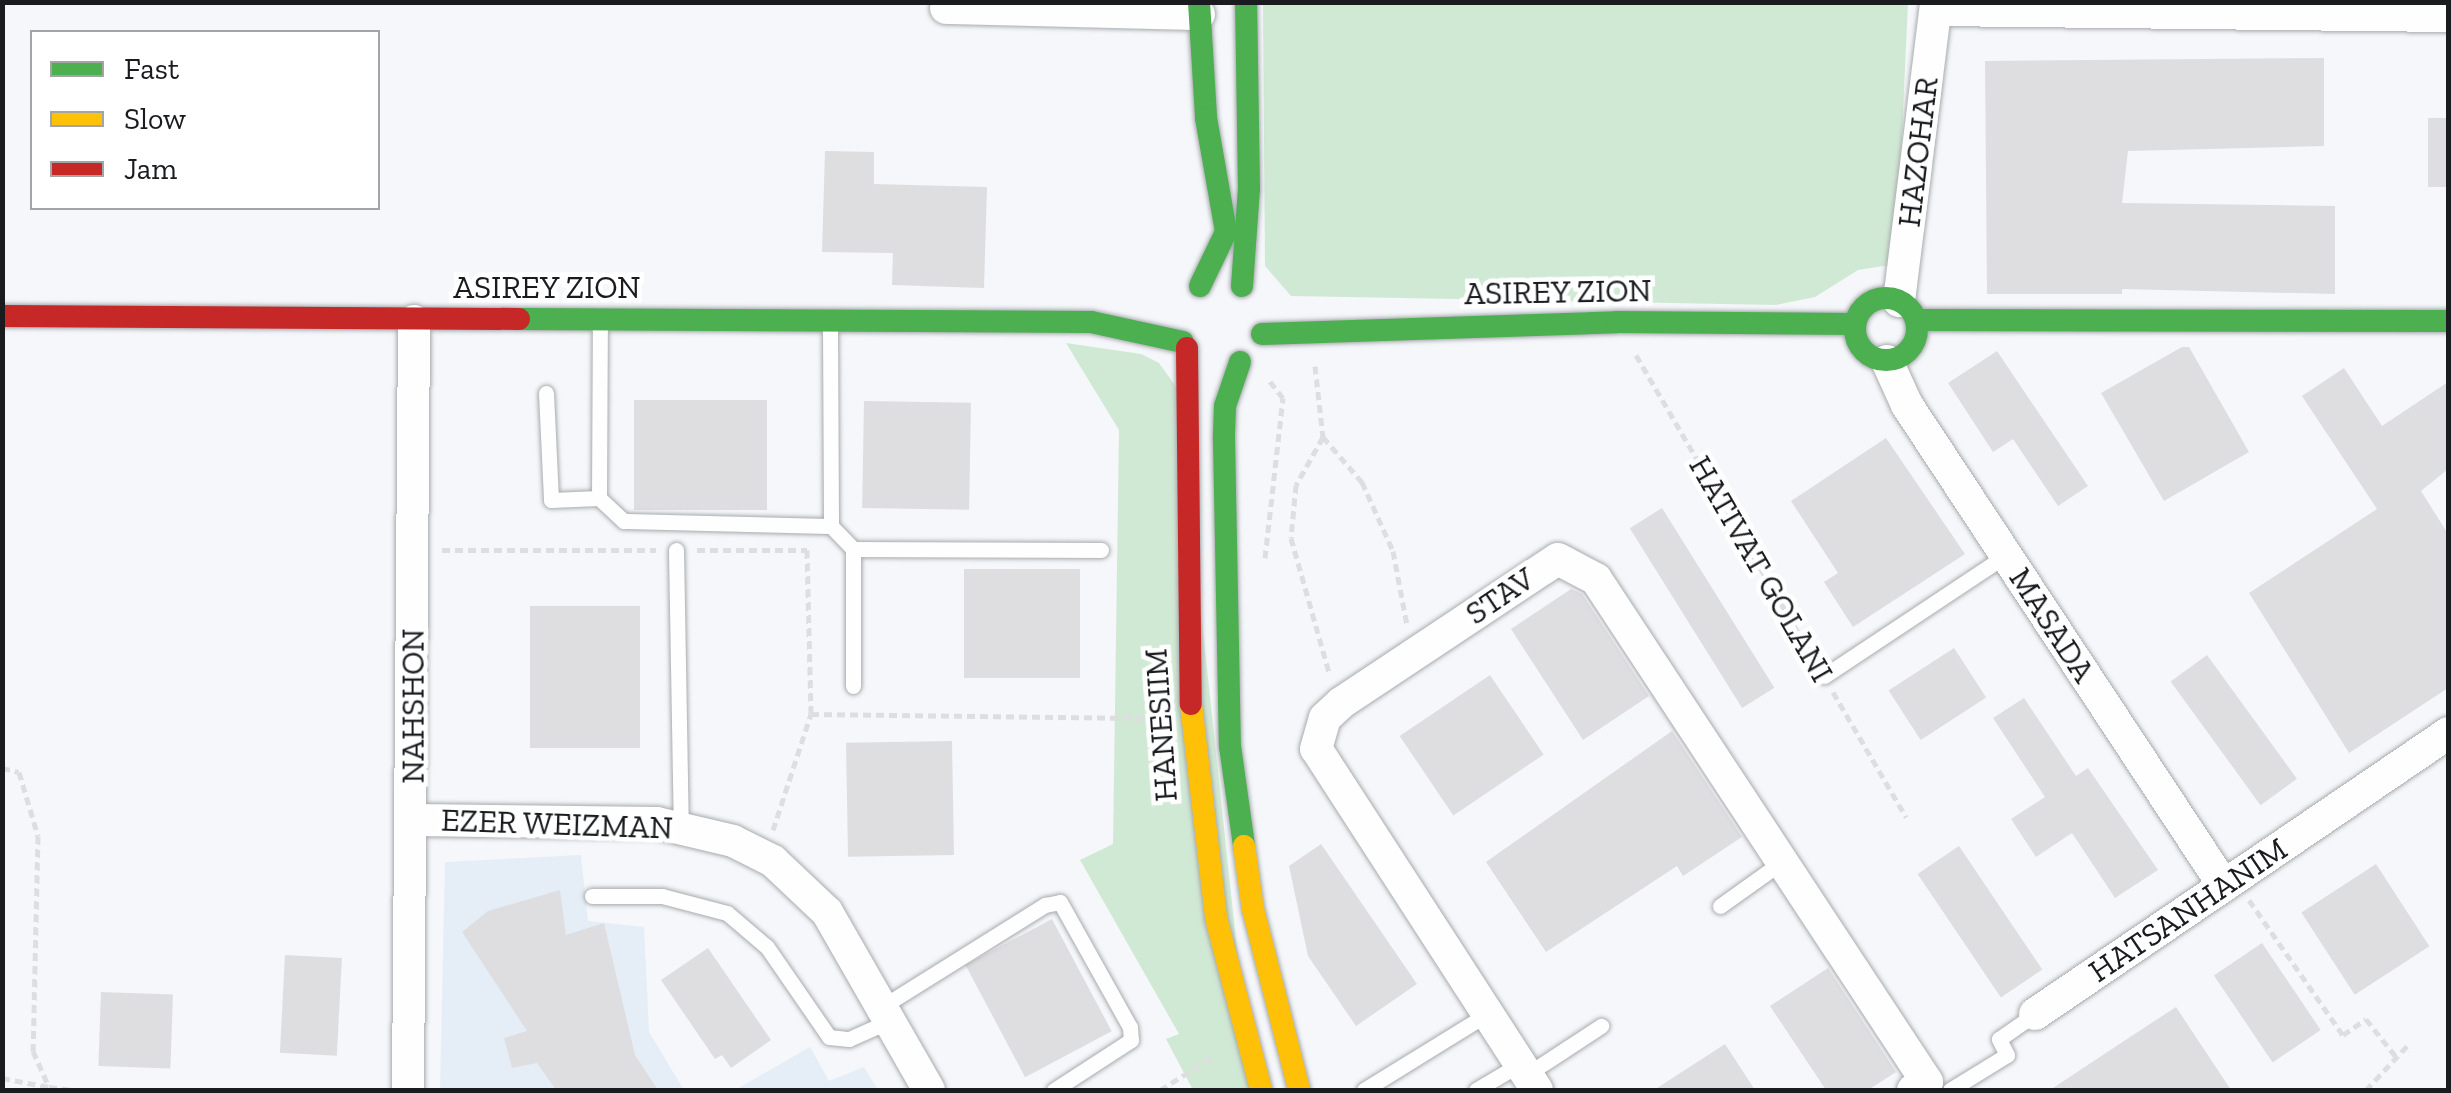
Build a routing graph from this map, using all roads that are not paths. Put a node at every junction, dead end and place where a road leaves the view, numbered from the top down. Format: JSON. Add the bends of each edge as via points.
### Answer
{"nodes":[{"id":1,"x":1246,"y":2,"type":"edge"},
{"id":2,"x":1936,"y":6,"type":"edge"},
{"id":3,"x":946,"y":8,"type":"dead end"},
{"id":4,"x":1199,"y":8,"type":"edge"},
{"id":5,"x":2448,"y":16,"type":"edge"},
{"id":6,"x":1242,"y":286,"type":"junction"},
{"id":7,"x":1181,"y":302,"type":"junction"},
{"id":8,"x":1907,"y":310,"type":"junction"},
{"id":9,"x":2,"y":316,"type":"edge"},
{"id":10,"x":830,"y":318,"type":"junction"},
{"id":11,"x":600,"y":320,"type":"junction"},
{"id":12,"x":414,"y":321,"type":"junction"},
{"id":13,"x":2448,"y":321,"type":"edge"},
{"id":14,"x":1091,"y":322,"type":"junction"},
{"id":15,"x":1854,"y":324,"type":"junction"},
{"id":16,"x":1185,"y":345,"type":"junction"},
{"id":17,"x":1251,"y":350,"type":"junction"},
{"id":18,"x":1887,"y":361,"type":"junction"},
{"id":19,"x":546,"y":393,"type":"dead end"},
{"id":20,"x":599,"y":498,"type":"junction"},
{"id":21,"x":831,"y":526,"type":"junction"},
{"id":22,"x":853,"y":549,"type":"junction"},
{"id":23,"x":676,"y":550,"type":"road end"},
{"id":24,"x":1101,"y":550,"type":"dead end"},
{"id":25,"x":2006,"y":555,"type":"junction"},
{"id":26,"x":1824,"y":676,"type":"road end"},
{"id":27,"x":854,"y":686,"type":"dead end"},
{"id":28,"x":2448,"y":732,"type":"edge"},
{"id":29,"x":413,"y":820,"type":"junction"},
{"id":30,"x":680,"y":826,"type":"junction"},
{"id":31,"x":1783,"y":861,"type":"junction"},
{"id":32,"x":2229,"y":882,"type":"junction"},
{"id":33,"x":592,"y":896,"type":"dead end"},
{"id":34,"x":1720,"y":906,"type":"dead end"},
{"id":35,"x":1487,"y":1014,"type":"junction"},
{"id":36,"x":2035,"y":1014,"type":"joint"},
{"id":37,"x":884,"y":1015,"type":"junction"},
{"id":38,"x":1601,"y":1026,"type":"dead end"},
{"id":39,"x":1528,"y":1076,"type":"edge"},
{"id":40,"x":1932,"y":1088,"type":"edge"},
{"id":41,"x":408,"y":1090,"type":"edge"},
{"id":42,"x":929,"y":1090,"type":"edge"},
{"id":43,"x":1054,"y":1090,"type":"edge"},
{"id":44,"x":1261,"y":1090,"type":"edge"},
{"id":45,"x":1299,"y":1090,"type":"edge"},
{"id":46,"x":1364,"y":1090,"type":"edge"},
{"id":47,"x":1476,"y":1090,"type":"edge"}],
"edges":[{"from":1,"to":6,"type":"street","via":[[1249,189]]},
{"from":2,"to":5,"type":"street"},
{"from":2,"to":8,"type":"street","name":"HAZOHAR"},
{"from":3,"to":4,"type":"street"},
{"from":4,"to":7,"type":"street","via":[[1206,118],[1226,232]]},
{"from":6,"to":7,"type":"street","via":[[1228,281]]},
{"from":6,"to":17,"type":"street","via":[[1260,306]]},
{"from":7,"to":14,"type":"street","name":"ASIREY ZION"},
{"from":7,"to":16,"type":"street"},
{"from":8,"to":13,"type":"street"},
{"from":8,"to":15,"type":"street","via":[[1866,304]]},
{"from":8,"to":18,"type":"street","via":[[1914,343]]},
{"from":9,"to":12,"type":"street","name":"ASIREY ZION"},
{"from":10,"to":11,"type":"street","name":"ASIREY ZION"},
{"from":10,"to":14,"type":"street","name":"ASIREY ZION"},
{"from":10,"to":21,"type":"lane"},
{"from":11,"to":12,"type":"street","name":"ASIREY ZION"},
{"from":11,"to":20,"type":"lane"},
{"from":12,"to":29,"type":"street","name":"NAHSHON"},
{"from":14,"to":16,"type":"street","name":"ASIREY ZION"},
{"from":15,"to":17,"type":"street","name":"ASIREY ZION","via":[[1303,330]]},
{"from":15,"to":18,"type":"street","via":[[1858,345]]},
{"from":16,"to":17,"type":"street","via":[[1205,363]]},
{"from":16,"to":44,"type":"street","name":"HANESIIM","via":[[1192,414],[1186,608],[1194,750],[1216,918]]},
{"from":17,"to":45,"type":"street","name":"HANESIIM","via":[[1225,406],[1230,746],[1253,909]]},
{"from":18,"to":25,"type":"street","name":"MASADA","via":[[1907,405]]},
{"from":19,"to":20,"type":"lane","via":[[551,500]]},
{"from":20,"to":21,"type":"lane","via":[[624,521]]},
{"from":21,"to":22,"type":"lane"},
{"from":22,"to":24,"type":"lane"},
{"from":22,"to":27,"type":"lane"},
{"from":23,"to":30,"type":"lane"},
{"from":25,"to":26,"type":"lane"},
{"from":25,"to":32,"type":"street","name":"MASADA"},
{"from":28,"to":32,"type":"street","name":"HATSANHANIM"},
{"from":29,"to":30,"type":"street","name":"EZER WEIZMAN"},
{"from":29,"to":41,"type":"street","name":"NAHSHON"},
{"from":30,"to":37,"type":"street","name":"EZER WEIZMAN","via":[[764,857],[827,912]]},
{"from":31,"to":34,"type":"lane"},
{"from":31,"to":35,"type":"street","name":"STAV","via":[[1596,579],[1558,560],[1540,568],[1340,703],[1324,718],[1316,749]]},
{"from":31,"to":40,"type":"street","name":"STAV"},
{"from":32,"to":36,"type":"street","name":"HATSANHANIM"},
{"from":33,"to":37,"type":"lane","via":[[662,896],[727,913],[768,947],[829,1037],[849,1039]]},
{"from":35,"to":39,"type":"street","name":"STAV"},
{"from":35,"to":46,"type":"lane"},
{"from":36,"to":40,"type":"lane","name":"HATSANHANIM","via":[[1998,1040],[2008,1056]]},
{"from":37,"to":42,"type":"street","name":"EZER WEIZMAN"},
{"from":37,"to":43,"type":"lane","via":[[1060,902],[1130,1027],[1131,1040]]},
{"from":38,"to":39,"type":"lane"},
{"from":39,"to":47,"type":"lane"}]}
